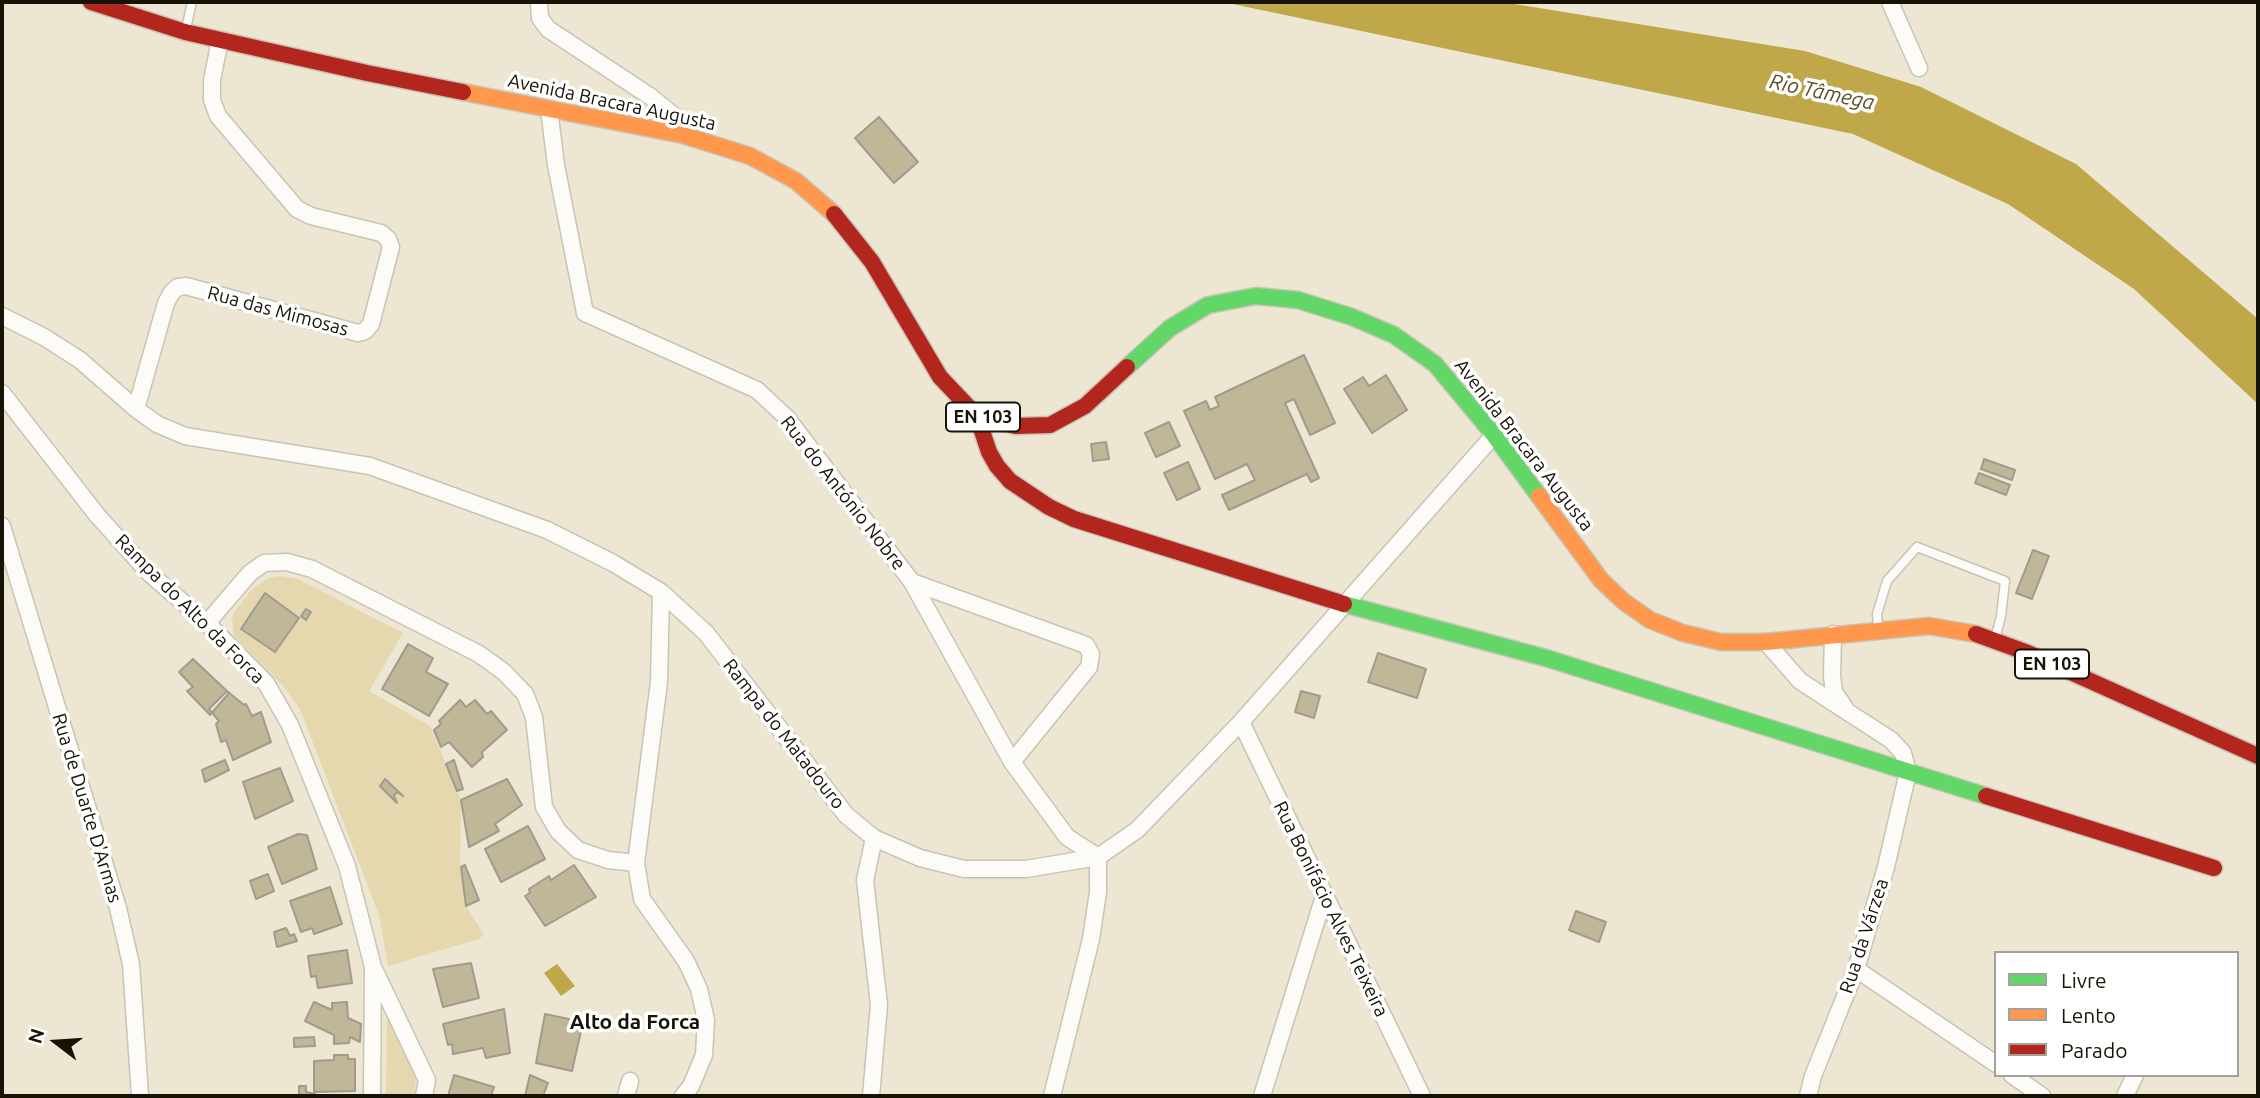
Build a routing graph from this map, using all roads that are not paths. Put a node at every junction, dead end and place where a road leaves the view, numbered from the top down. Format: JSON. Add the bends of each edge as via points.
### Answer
{"nodes":[{"id":1,"x":91,"y":2,"type":"edge"},
{"id":2,"x":192,"y":2,"type":"edge"},
{"id":3,"x":539,"y":2,"type":"edge"},
{"id":4,"x":1890,"y":2,"type":"edge"},
{"id":5,"x":185,"y":32,"type":"junction"},
{"id":6,"x":220,"y":40,"type":"junction"},
{"id":7,"x":1919,"y":68,"type":"dead end"},
{"id":8,"x":549,"y":108,"type":"junction"},
{"id":9,"x":683,"y":135,"type":"junction"},
{"id":10,"x":2,"y":316,"type":"edge"},
{"id":11,"x":2,"y":393,"type":"edge"},
{"id":12,"x":136,"y":409,"type":"junction"},
{"id":13,"x":977,"y":416,"type":"junction"},
{"id":14,"x":1494,"y":435,"type":"junction"},
{"id":15,"x":3,"y":535,"type":"edge"},
{"id":16,"x":912,"y":582,"type":"junction"},
{"id":17,"x":661,"y":592,"type":"junction"},
{"id":18,"x":1343,"y":604,"type":"junction"},
{"id":19,"x":208,"y":623,"type":"junction"},
{"id":20,"x":1879,"y":630,"type":"junction"},
{"id":21,"x":1833,"y":634,"type":"junction"},
{"id":22,"x":1995,"y":639,"type":"junction"},
{"id":23,"x":1766,"y":642,"type":"junction"},
{"id":24,"x":1847,"y":711,"type":"junction"},
{"id":25,"x":1241,"y":722,"type":"junction"},
{"id":26,"x":2258,"y":756,"type":"edge"},
{"id":27,"x":1012,"y":762,"type":"junction"},
{"id":28,"x":1908,"y":772,"type":"junction"},
{"id":29,"x":874,"y":838,"type":"junction"},
{"id":30,"x":1098,"y":857,"type":"junction"},
{"id":31,"x":636,"y":863,"type":"junction"},
{"id":32,"x":2214,"y":868,"type":"dead end"},
{"id":33,"x":1324,"y":896,"type":"junction"},
{"id":34,"x":373,"y":967,"type":"junction"},
{"id":35,"x":1856,"y":969,"type":"junction"},
{"id":36,"x":1994,"y":1064,"type":"edge"},
{"id":37,"x":2014,"y":1077,"type":"edge"},
{"id":38,"x":2134,"y":1077,"type":"edge"},
{"id":39,"x":140,"y":1096,"type":"edge"},
{"id":40,"x":372,"y":1096,"type":"edge"},
{"id":41,"x":424,"y":1096,"type":"edge"},
{"id":42,"x":683,"y":1096,"type":"edge"},
{"id":43,"x":871,"y":1096,"type":"edge"},
{"id":44,"x":1052,"y":1096,"type":"edge"},
{"id":45,"x":1262,"y":1096,"type":"edge"},
{"id":46,"x":1422,"y":1096,"type":"edge"},
{"id":47,"x":1808,"y":1096,"type":"edge"},
{"id":48,"x":2042,"y":1096,"type":"edge"},
{"id":49,"x":2125,"y":1096,"type":"edge"}],
"edges":[{"from":1,"to":5,"type":"main road","name":"Avenida Bracara Augusta","number":"EN 103"},
{"from":2,"to":5,"type":"lane"},
{"from":3,"to":9,"type":"street","via":[[540,18],[548,29],[651,97],[679,120]]},
{"from":4,"to":7,"type":"street"},
{"from":5,"to":6,"type":"main road","name":"Avenida Bracara Augusta","number":"EN 103"},
{"from":6,"to":8,"type":"main road","name":"Avenida Bracara Augusta","number":"EN 103"},
{"from":6,"to":12,"type":"street","name":"Rua das Mimosas","via":[[212,80],[218,116],[297,209],[381,233],[391,247],[371,324],[365,331],[178,287],[166,303]]},
{"from":8,"to":9,"type":"main road","name":"Avenida Bracara Augusta","number":"EN 103"},
{"from":8,"to":16,"type":"street","name":"Rua do António Nobre","via":[[585,313],[757,390],[787,418]]},
{"from":9,"to":13,"type":"main road","name":"Avenida Bracara Augusta","number":"EN 103","via":[[750,156],[796,181],[836,216],[872,262],[940,377]]},
{"from":10,"to":12,"type":"street","name":"Rampa do Matadouro","via":[[80,360]]},
{"from":11,"to":19,"type":"street","name":"Rampa do Alto da Forca","via":[[97,515],[149,573]]},
{"from":12,"to":17,"type":"street","name":"Rampa do Matadouro","via":[[185,436],[370,466],[407,478],[547,530]]},
{"from":13,"to":14,"type":"main road","name":"Avenida Bracara Augusta","number":"EN 103","via":[[1016,426],[1049,425],[1085,406],[1170,328],[1208,305],[1256,296],[1298,300],[1394,335],[1435,364]]},
{"from":13,"to":18,"type":"main road","via":[[997,466],[1010,481],[1049,508]]},
{"from":14,"to":18,"type":"street","name":"Rampa do Matadouro"},
{"from":14,"to":23,"type":"main road","name":"Avenida Bracara Augusta","number":"EN 103","via":[[1601,580],[1623,601],[1650,620],[1683,634],[1721,642]]},
{"from":15,"to":39,"type":"street","name":"Rua de Duarte D'Armas","via":[[118,908],[131,964]]},
{"from":16,"to":27,"type":"street","name":"Rua do António Nobre"},
{"from":16,"to":27,"type":"street","via":[[1086,645],[1091,654],[1089,667]]},
{"from":17,"to":29,"type":"street","name":"Rampa do Matadouro","via":[[706,634],[846,815]]},
{"from":17,"to":31,"type":"street","via":[[659,682]]},
{"from":18,"to":25,"type":"street","name":"Rampa do Matadouro"},
{"from":18,"to":28,"type":"main road","via":[[1546,658]]},
{"from":19,"to":31,"type":"street","via":[[264,562],[287,562],[312,569],[479,654],[525,695],[534,717],[544,807],[558,831],[578,850]]},
{"from":19,"to":34,"type":"street","name":"Rampa do Alto da Forca","via":[[266,684],[290,725],[347,866]]},
{"from":20,"to":21,"type":"main road","number":"EN 103"},
{"from":20,"to":22,"type":"main road","number":"EN 103","via":[[1929,626]]},
{"from":20,"to":22,"type":"lane","via":[[1877,614],[1887,581],[1917,547],[2005,581]]},
{"from":21,"to":23,"type":"main road","name":"Avenida Bracara Augusta","number":"EN 103"},
{"from":21,"to":24,"type":"street","via":[[1832,677]]},
{"from":22,"to":26,"type":"main road","number":"EN 103"},
{"from":23,"to":24,"type":"street","via":[[1800,681]]},
{"from":24,"to":28,"type":"street","via":[[1891,740],[1903,753]]},
{"from":25,"to":30,"type":"street","name":"Rampa do Matadouro","via":[[1137,830]]},
{"from":25,"to":33,"type":"street","name":"Rua Bonifácio Alves Teixeira"},
{"from":27,"to":30,"type":"street","name":"Rua do António Nobre","via":[[1068,837]]},
{"from":28,"to":32,"type":"main road"},
{"from":28,"to":35,"type":"street","name":"Rua da Várzea"},
{"from":29,"to":30,"type":"street","name":"Rampa do Matadouro","via":[[920,858],[964,869],[1026,869]]},
{"from":29,"to":43,"type":"street","via":[[865,880],[879,1005]]},
{"from":30,"to":44,"type":"street","via":[[1091,939]]},
{"from":31,"to":42,"type":"street","via":[[642,899],[686,961],[706,1020],[704,1055]]},
{"from":33,"to":45,"type":"street"},
{"from":33,"to":46,"type":"street","name":"Rua Bonifácio Alves Teixeira"},
{"from":34,"to":40,"type":"street","name":"Rampa do Alto da Forca"},
{"from":34,"to":41,"type":"street","via":[[426,1080]]},
{"from":35,"to":36,"type":"street"},
{"from":35,"to":47,"type":"street","name":"Rua da Várzea"},
{"from":37,"to":48,"type":"street"},
{"from":38,"to":49,"type":"street"}]}
